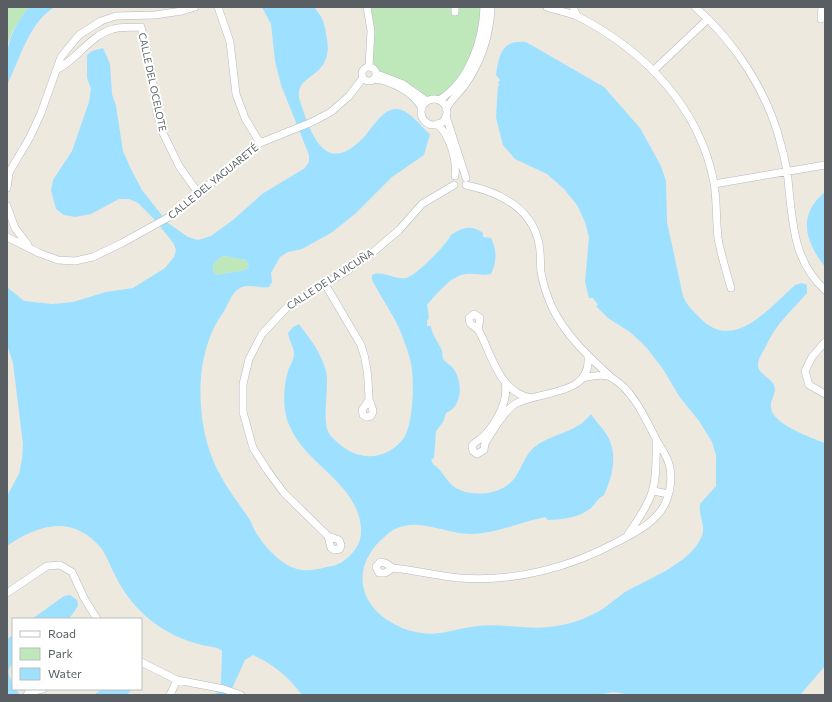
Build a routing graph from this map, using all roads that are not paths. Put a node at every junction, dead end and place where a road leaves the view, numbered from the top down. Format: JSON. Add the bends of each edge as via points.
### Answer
{"nodes":[{"id":1,"x":195,"y":7,"type":"edge"},
{"id":2,"x":218,"y":7,"type":"edge"},
{"id":3,"x":367,"y":7,"type":"edge"},
{"id":4,"x":484,"y":7,"type":"edge"},
{"id":5,"x":491,"y":7,"type":"edge"},
{"id":6,"x":547,"y":7,"type":"edge"},
{"id":7,"x":573,"y":7,"type":"edge"},
{"id":8,"x":695,"y":7,"type":"edge"},
{"id":9,"x":822,"y":7,"type":"edge"},
{"id":10,"x":133,"y":14,"type":"junction"},
{"id":11,"x":577,"y":16,"type":"junction"},
{"id":12,"x":145,"y":17,"type":"junction"},
{"id":13,"x":708,"y":19,"type":"junction"},
{"id":14,"x":821,"y":19,"type":"dead end"},
{"id":15,"x":131,"y":26,"type":"junction"},
{"id":16,"x":90,"y":27,"type":"junction"},
{"id":17,"x":141,"y":27,"type":"junction"},
{"id":18,"x":96,"y":37,"type":"junction"},
{"id":19,"x":369,"y":66,"type":"junction"},
{"id":20,"x":58,"y":69,"type":"junction"},
{"id":21,"x":654,"y":70,"type":"junction"},
{"id":22,"x":376,"y":76,"type":"junction"},
{"id":23,"x":363,"y":78,"type":"junction"},
{"id":24,"x":439,"y":100,"type":"junction"},
{"id":25,"x":427,"y":101,"type":"junction"},
{"id":26,"x":422,"y":108,"type":"junction"},
{"id":27,"x":446,"y":112,"type":"junction"},
{"id":28,"x":437,"y":124,"type":"junction"},
{"id":29,"x":260,"y":143,"type":"junction"},
{"id":30,"x":825,"y":165,"type":"edge"},
{"id":31,"x":787,"y":171,"type":"junction"},
{"id":32,"x":8,"y":175,"type":"edge"},
{"id":33,"x":455,"y":176,"type":"junction"},
{"id":34,"x":466,"y":181,"type":"junction"},
{"id":35,"x":714,"y":184,"type":"junction"},
{"id":36,"x":454,"y":185,"type":"junction"},
{"id":37,"x":7,"y":188,"type":"edge"},
{"id":38,"x":199,"y":194,"type":"junction"},
{"id":39,"x":7,"y":210,"type":"edge"},
{"id":40,"x":7,"y":237,"type":"edge"},
{"id":41,"x":29,"y":247,"type":"junction"},
{"id":42,"x":325,"y":284,"type":"junction"},
{"id":43,"x":731,"y":288,"type":"dead end"},
{"id":44,"x":825,"y":290,"type":"edge"},
{"id":45,"x":478,"y":330,"type":"dead end"},
{"id":46,"x":825,"y":342,"type":"edge"},
{"id":47,"x":588,"y":356,"type":"junction"},
{"id":48,"x":611,"y":377,"type":"junction"},
{"id":49,"x":583,"y":378,"type":"junction"},
{"id":50,"x":505,"y":382,"type":"junction"},
{"id":51,"x":825,"y":394,"type":"edge"},
{"id":52,"x":533,"y":398,"type":"junction"},
{"id":53,"x":369,"y":400,"type":"dead end"},
{"id":54,"x":506,"y":401,"type":"junction"},
{"id":55,"x":514,"y":405,"type":"junction"},
{"id":56,"x":656,"y":440,"type":"junction"},
{"id":57,"x":654,"y":491,"type":"junction"},
{"id":58,"x":668,"y":494,"type":"junction"},
{"id":59,"x":328,"y":536,"type":"dead end"},
{"id":60,"x":626,"y":538,"type":"junction"},
{"id":61,"x":393,"y":568,"type":"dead end"},
{"id":62,"x":7,"y":593,"type":"edge"},
{"id":63,"x":96,"y":618,"type":"edge"},
{"id":64,"x":142,"y":662,"type":"edge"},
{"id":65,"x":177,"y":680,"type":"junction"},
{"id":66,"x":38,"y":690,"type":"edge"},
{"id":67,"x":27,"y":695,"type":"edge"},
{"id":68,"x":170,"y":695,"type":"edge"},
{"id":69,"x":241,"y":695,"type":"edge"}],
"edges":[{"from":1,"to":12,"type":"street"},
{"from":2,"to":29,"type":"street","via":[[230,42],[236,94],[245,118]]},
{"from":3,"to":19,"type":"street","via":[[371,31]]},
{"from":4,"to":24,"type":"street","via":[[473,58],[458,83],[449,94]]},
{"from":5,"to":27,"type":"street","via":[[486,41],[478,62]]},
{"from":6,"to":11,"type":"street"},
{"from":7,"to":11,"type":"street"},
{"from":8,"to":13,"type":"street"},
{"from":9,"to":14,"type":"street"},
{"from":10,"to":12,"type":"street"},
{"from":10,"to":15,"type":"street"},
{"from":10,"to":16,"type":"street","via":[[109,18]]},
{"from":11,"to":21,"type":"street","via":[[614,38]]},
{"from":12,"to":17,"type":"street","name":"CALLE DEL OCELOTE"},
{"from":13,"to":21,"type":"street"},
{"from":13,"to":31,"type":"street","via":[[736,52],[757,85],[775,124]]},
{"from":15,"to":17,"type":"street"},
{"from":15,"to":18,"type":"street","via":[[112,29]]},
{"from":16,"to":18,"type":"street"},
{"from":16,"to":20,"type":"street","via":[[71,42],[63,53]]},
{"from":17,"to":38,"type":"street","name":"CALLE DEL OCELOTE","via":[[162,131],[179,166]]},
{"from":18,"to":20,"type":"street","via":[[70,62]]},
{"from":19,"to":22,"type":"street","via":[[374,68]]},
{"from":19,"to":23,"type":"street","via":[[363,69]]},
{"from":20,"to":32,"type":"street","via":[[30,137]]},
{"from":21,"to":35,"type":"street","via":[[688,114],[702,143]]},
{"from":22,"to":23,"type":"street","via":[[367,81]]},
{"from":22,"to":25,"type":"street","via":[[403,84]]},
{"from":22,"to":26,"type":"street","via":[[415,98]]},
{"from":23,"to":29,"type":"street","name":"CALLE DEL YAGUARETÉ","via":[[340,104],[312,122]]},
{"from":24,"to":25,"type":"street"},
{"from":24,"to":27,"type":"street"},
{"from":25,"to":26,"type":"street"},
{"from":26,"to":28,"type":"street","via":[[423,119],[430,124]]},
{"from":27,"to":28,"type":"street"},
{"from":27,"to":34,"type":"street"},
{"from":28,"to":33,"type":"street","via":[[446,134],[451,147],[456,167]]},
{"from":29,"to":38,"type":"street","name":"CALLE DEL YAGUARETÉ"},
{"from":30,"to":31,"type":"street"},
{"from":31,"to":35,"type":"street"},
{"from":31,"to":44,"type":"street","via":[[791,217],[797,245],[805,266]]},
{"from":32,"to":37,"type":"street"},
{"from":33,"to":34,"type":"street","via":[[461,175]]},
{"from":33,"to":36,"type":"street"},
{"from":34,"to":36,"type":"street","via":[[459,188]]},
{"from":34,"to":47,"type":"street","via":[[513,202],[526,216],[538,239],[541,272],[553,309]]},
{"from":35,"to":43,"type":"street","via":[[718,239]]},
{"from":36,"to":42,"type":"street","name":"CALLE DE LA VICUÑA","via":[[422,204],[399,230],[372,254]]},
{"from":38,"to":41,"type":"street","name":"CALLE DEL YAGUARETÉ","via":[[153,227],[84,259],[58,260]]},
{"from":39,"to":41,"type":"street","name":"CALLE DEL YAGUARETÉ","via":[[15,228]]},
{"from":40,"to":41,"type":"street","name":"CALLE DEL YAGUARETÉ"},
{"from":42,"to":53,"type":"street","via":[[361,345],[369,376]]},
{"from":42,"to":59,"type":"street","name":"CALLE DE LA VICUÑA","via":[[290,304],[262,334],[249,359],[242,398],[245,424],[260,460],[284,493]]},
{"from":45,"to":50,"type":"street"},
{"from":46,"to":51,"type":"street","via":[[812,357],[805,371],[808,385]]},
{"from":47,"to":48,"type":"street"},
{"from":47,"to":49,"type":"street","via":[[588,368]]},
{"from":48,"to":49,"type":"street","via":[[600,375]]},
{"from":48,"to":56,"type":"street","via":[[634,401],[651,427]]},
{"from":49,"to":52,"type":"street","via":[[564,389]]},
{"from":50,"to":52,"type":"street","via":[[517,393]]},
{"from":50,"to":54,"type":"street"},
{"from":52,"to":55,"type":"street"},
{"from":54,"to":55,"type":"street"},
{"from":54,"to":55,"type":"street","via":[[482,442]]},
{"from":56,"to":57,"type":"street","via":[[657,468]]},
{"from":56,"to":58,"type":"street","via":[[664,451],[670,469]]},
{"from":57,"to":58,"type":"street"},
{"from":57,"to":60,"type":"street"},
{"from":58,"to":60,"type":"street","via":[[661,510],[654,518]]},
{"from":60,"to":61,"type":"street","via":[[578,560],[512,577],[460,578]]},
{"from":62,"to":63,"type":"street","via":[[46,566],[60,565],[72,572]]},
{"from":64,"to":65,"type":"street"},
{"from":65,"to":68,"type":"street"},
{"from":65,"to":69,"type":"street"},
{"from":66,"to":67,"type":"street"}]}
